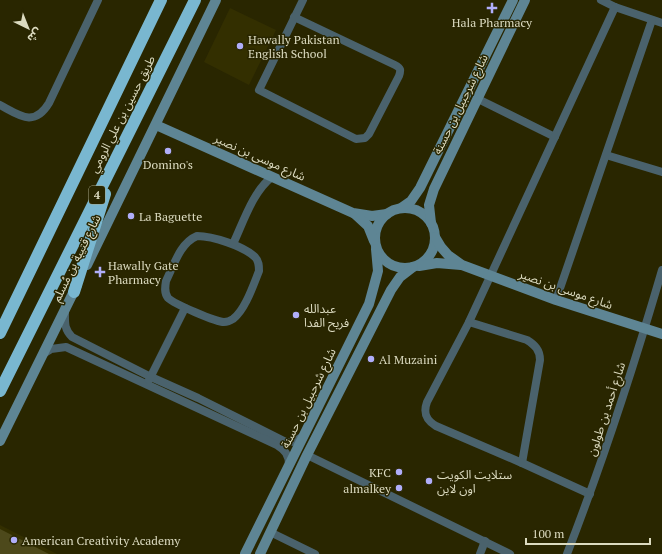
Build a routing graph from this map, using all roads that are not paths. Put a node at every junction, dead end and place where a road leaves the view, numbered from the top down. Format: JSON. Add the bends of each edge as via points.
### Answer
{"nodes":[{"id":1,"x":98,"y":0,"type":"edge"},
{"id":2,"x":161,"y":0,"type":"edge"},
{"id":3,"x":195,"y":0,"type":"edge"},
{"id":4,"x":216,"y":0,"type":"edge"},
{"id":5,"x":303,"y":0,"type":"edge"},
{"id":6,"x":513,"y":0,"type":"edge"},
{"id":7,"x":525,"y":0,"type":"edge"},
{"id":8,"x":601,"y":0,"type":"edge"},
{"id":9,"x":615,"y":7,"type":"junction"},
{"id":10,"x":294,"y":17,"type":"junction"},
{"id":11,"x":652,"y":20,"type":"junction"},
{"id":12,"x":662,"y":23,"type":"edge"},
{"id":13,"x":478,"y":99,"type":"junction"},
{"id":14,"x":0,"y":105,"type":"edge"},
{"id":15,"x":156,"y":125,"type":"junction"},
{"id":16,"x":555,"y":137,"type":"junction"},
{"id":17,"x":606,"y":155,"type":"junction"},
{"id":18,"x":116,"y":158,"type":"junction"},
{"id":19,"x":662,"y":172,"type":"edge"},
{"id":20,"x":272,"y":177,"type":"junction"},
{"id":21,"x":401,"y":208,"type":"junction"},
{"id":22,"x":353,"y":213,"type":"junction"},
{"id":23,"x":387,"y":214,"type":"junction"},
{"id":24,"x":430,"y":222,"type":"junction"},
{"id":25,"x":435,"y":237,"type":"junction"},
{"id":26,"x":233,"y":244,"type":"junction"},
{"id":27,"x":376,"y":247,"type":"junction"},
{"id":28,"x":462,"y":265,"type":"junction"},
{"id":29,"x":416,"y":266,"type":"junction"},
{"id":30,"x":662,"y":270,"type":"edge"},
{"id":31,"x":490,"y":276,"type":"junction"},
{"id":32,"x":74,"y":292,"type":"junction"},
{"id":33,"x":556,"y":300,"type":"junction"},
{"id":34,"x":185,"y":308,"type":"junction"},
{"id":35,"x":65,"y":309,"type":"junction"},
{"id":36,"x":469,"y":322,"type":"junction"},
{"id":37,"x":645,"y":329,"type":"junction"},
{"id":38,"x":0,"y":333,"type":"edge"},
{"id":39,"x":662,"y":334,"type":"edge"},
{"id":40,"x":43,"y":354,"type":"junction"},
{"id":41,"x":151,"y":377,"type":"junction"},
{"id":42,"x":147,"y":385,"type":"junction"},
{"id":43,"x":0,"y":391,"type":"edge"},
{"id":44,"x":304,"y":436,"type":"junction"},
{"id":45,"x":0,"y":441,"type":"edge"},
{"id":46,"x":307,"y":455,"type":"junction"},
{"id":47,"x":522,"y":463,"type":"junction"},
{"id":48,"x":289,"y":465,"type":"junction"},
{"id":49,"x":590,"y":494,"type":"junction"},
{"id":50,"x":270,"y":532,"type":"junction"},
{"id":51,"x":485,"y":541,"type":"junction"},
{"id":52,"x":245,"y":554,"type":"edge"},
{"id":53,"x":260,"y":554,"type":"edge"},
{"id":54,"x":315,"y":554,"type":"edge"},
{"id":55,"x":480,"y":554,"type":"edge"},
{"id":56,"x":510,"y":554,"type":"edge"},
{"id":57,"x":567,"y":554,"type":"edge"}],
"edges":[{"from":1,"to":14,"type":"street","via":[[43,112],[29,118]]},
{"from":2,"to":38,"type":"highway","name":"طريق حسين بن علي الرومي","number":"4"},
{"from":3,"to":18,"type":"highway","name":"طريق حسين بن علي الرومي","number":"4"},
{"from":4,"to":15,"type":"street","name":"شارع قتيبة بن مُسلم"},
{"from":5,"to":10,"type":"street"},
{"from":6,"to":21,"type":"street","name":"شارع شرحبيل بن حسنة","via":[[420,188]]},
{"from":7,"to":13,"type":"street","name":"شارع شرحبيل بن حسنة"},
{"from":8,"to":9,"type":"street"},
{"from":9,"to":11,"type":"street"},
{"from":9,"to":16,"type":"street"},
{"from":10,"to":10,"type":"street","via":[[400,68],[399,76],[370,134],[362,140],[259,90]]},
{"from":11,"to":12,"type":"street"},
{"from":11,"to":17,"type":"street"},
{"from":13,"to":16,"type":"street"},
{"from":13,"to":24,"type":"street","name":"شارع شرحبيل بن حسنة","via":[[434,189],[429,205]]},
{"from":15,"to":20,"type":"street","name":"شارع موسى بن نصير"},
{"from":15,"to":32,"type":"street","name":"شارع قتيبة بن مُسلم"},
{"from":16,"to":31,"type":"street"},
{"from":17,"to":19,"type":"street"},
{"from":17,"to":33,"type":"street"},
{"from":18,"to":32,"type":"highway"},
{"from":18,"to":43,"type":"highway","name":"طريق حسين بن علي الرومي","number":"4"},
{"from":20,"to":22,"type":"street","name":"شارع موسى بن نصير"},
{"from":20,"to":26,"type":"street","via":[[259,190]]},
{"from":21,"to":23,"type":"street"},
{"from":21,"to":24,"type":"street","via":[[416,210]]},
{"from":22,"to":23,"type":"street","name":"شارع موسى بن نصير","via":[[372,216]]},
{"from":22,"to":27,"type":"street","name":"شارع موسى بن نصير","via":[[368,226]]},
{"from":23,"to":27,"type":"street","via":[[376,230]]},
{"from":24,"to":25,"type":"street"},
{"from":25,"to":28,"type":"street","name":"شارع موسى بن نصير","via":[[448,255]]},
{"from":25,"to":29,"type":"street","via":[[432,251]]},
{"from":26,"to":34,"type":"street","via":[[205,236],[196,236],[187,241],[165,286],[165,294],[169,299]]},
{"from":26,"to":34,"type":"street","via":[[255,257],[259,265],[259,272],[240,312],[232,320],[225,322]]},
{"from":27,"to":29,"type":"street","via":[[381,258],[394,266]]},
{"from":27,"to":44,"type":"street","name":"شارع شرحبيل بن حسنة","via":[[378,271],[369,304]]},
{"from":28,"to":29,"type":"street","name":"شارع موسى بن نصير","via":[[443,263]]},
{"from":28,"to":31,"type":"street","name":"شارع موسى بن نصير"},
{"from":29,"to":46,"type":"street","name":"شارع شرحبيل بن حسنة","via":[[400,278],[391,290]]},
{"from":30,"to":37,"type":"street","name":"شارع أحمد بن طولون"},
{"from":31,"to":33,"type":"street","name":"شارع موسى بن نصير"},
{"from":31,"to":36,"type":"street"},
{"from":32,"to":35,"type":"street","name":"شارع قتيبة بن مُسلم"},
{"from":33,"to":37,"type":"street","name":"شارع موسى بن نصير"},
{"from":34,"to":41,"type":"street"},
{"from":35,"to":40,"type":"street","name":"شارع قتيبة بن مُسلم"},
{"from":35,"to":41,"type":"street","via":[[65,328],[72,337]]},
{"from":36,"to":47,"type":"street","via":[[522,338],[537,349],[540,360]]},
{"from":36,"to":47,"type":"street","via":[[425,408],[426,415],[436,426]]},
{"from":37,"to":39,"type":"street","name":"شارع موسى بن نصير"},
{"from":37,"to":49,"type":"street","name":"شارع أحمد بن طولون"},
{"from":40,"to":42,"type":"street","via":[[51,349],[66,347]]},
{"from":40,"to":45,"type":"street","name":"شارع قتيبة بن مُسلم"},
{"from":41,"to":42,"type":"street"},
{"from":41,"to":44,"type":"street","via":[[286,442]]},
{"from":42,"to":48,"type":"street","via":[[277,445],[286,453]]},
{"from":44,"to":48,"type":"street","name":"شارع شرحبيل بن حسنة"},
{"from":46,"to":50,"type":"street","name":"شارع شرحبيل بن حسنة"},
{"from":46,"to":51,"type":"street"},
{"from":47,"to":49,"type":"street"},
{"from":48,"to":52,"type":"street","name":"شارع شرحبيل بن حسنة"},
{"from":49,"to":57,"type":"street","name":"شارع أحمد بن طولون"},
{"from":50,"to":53,"type":"street","name":"شارع شرحبيل بن حسنة"},
{"from":50,"to":54,"type":"street"},
{"from":51,"to":55,"type":"street"},
{"from":51,"to":56,"type":"street"}]}
